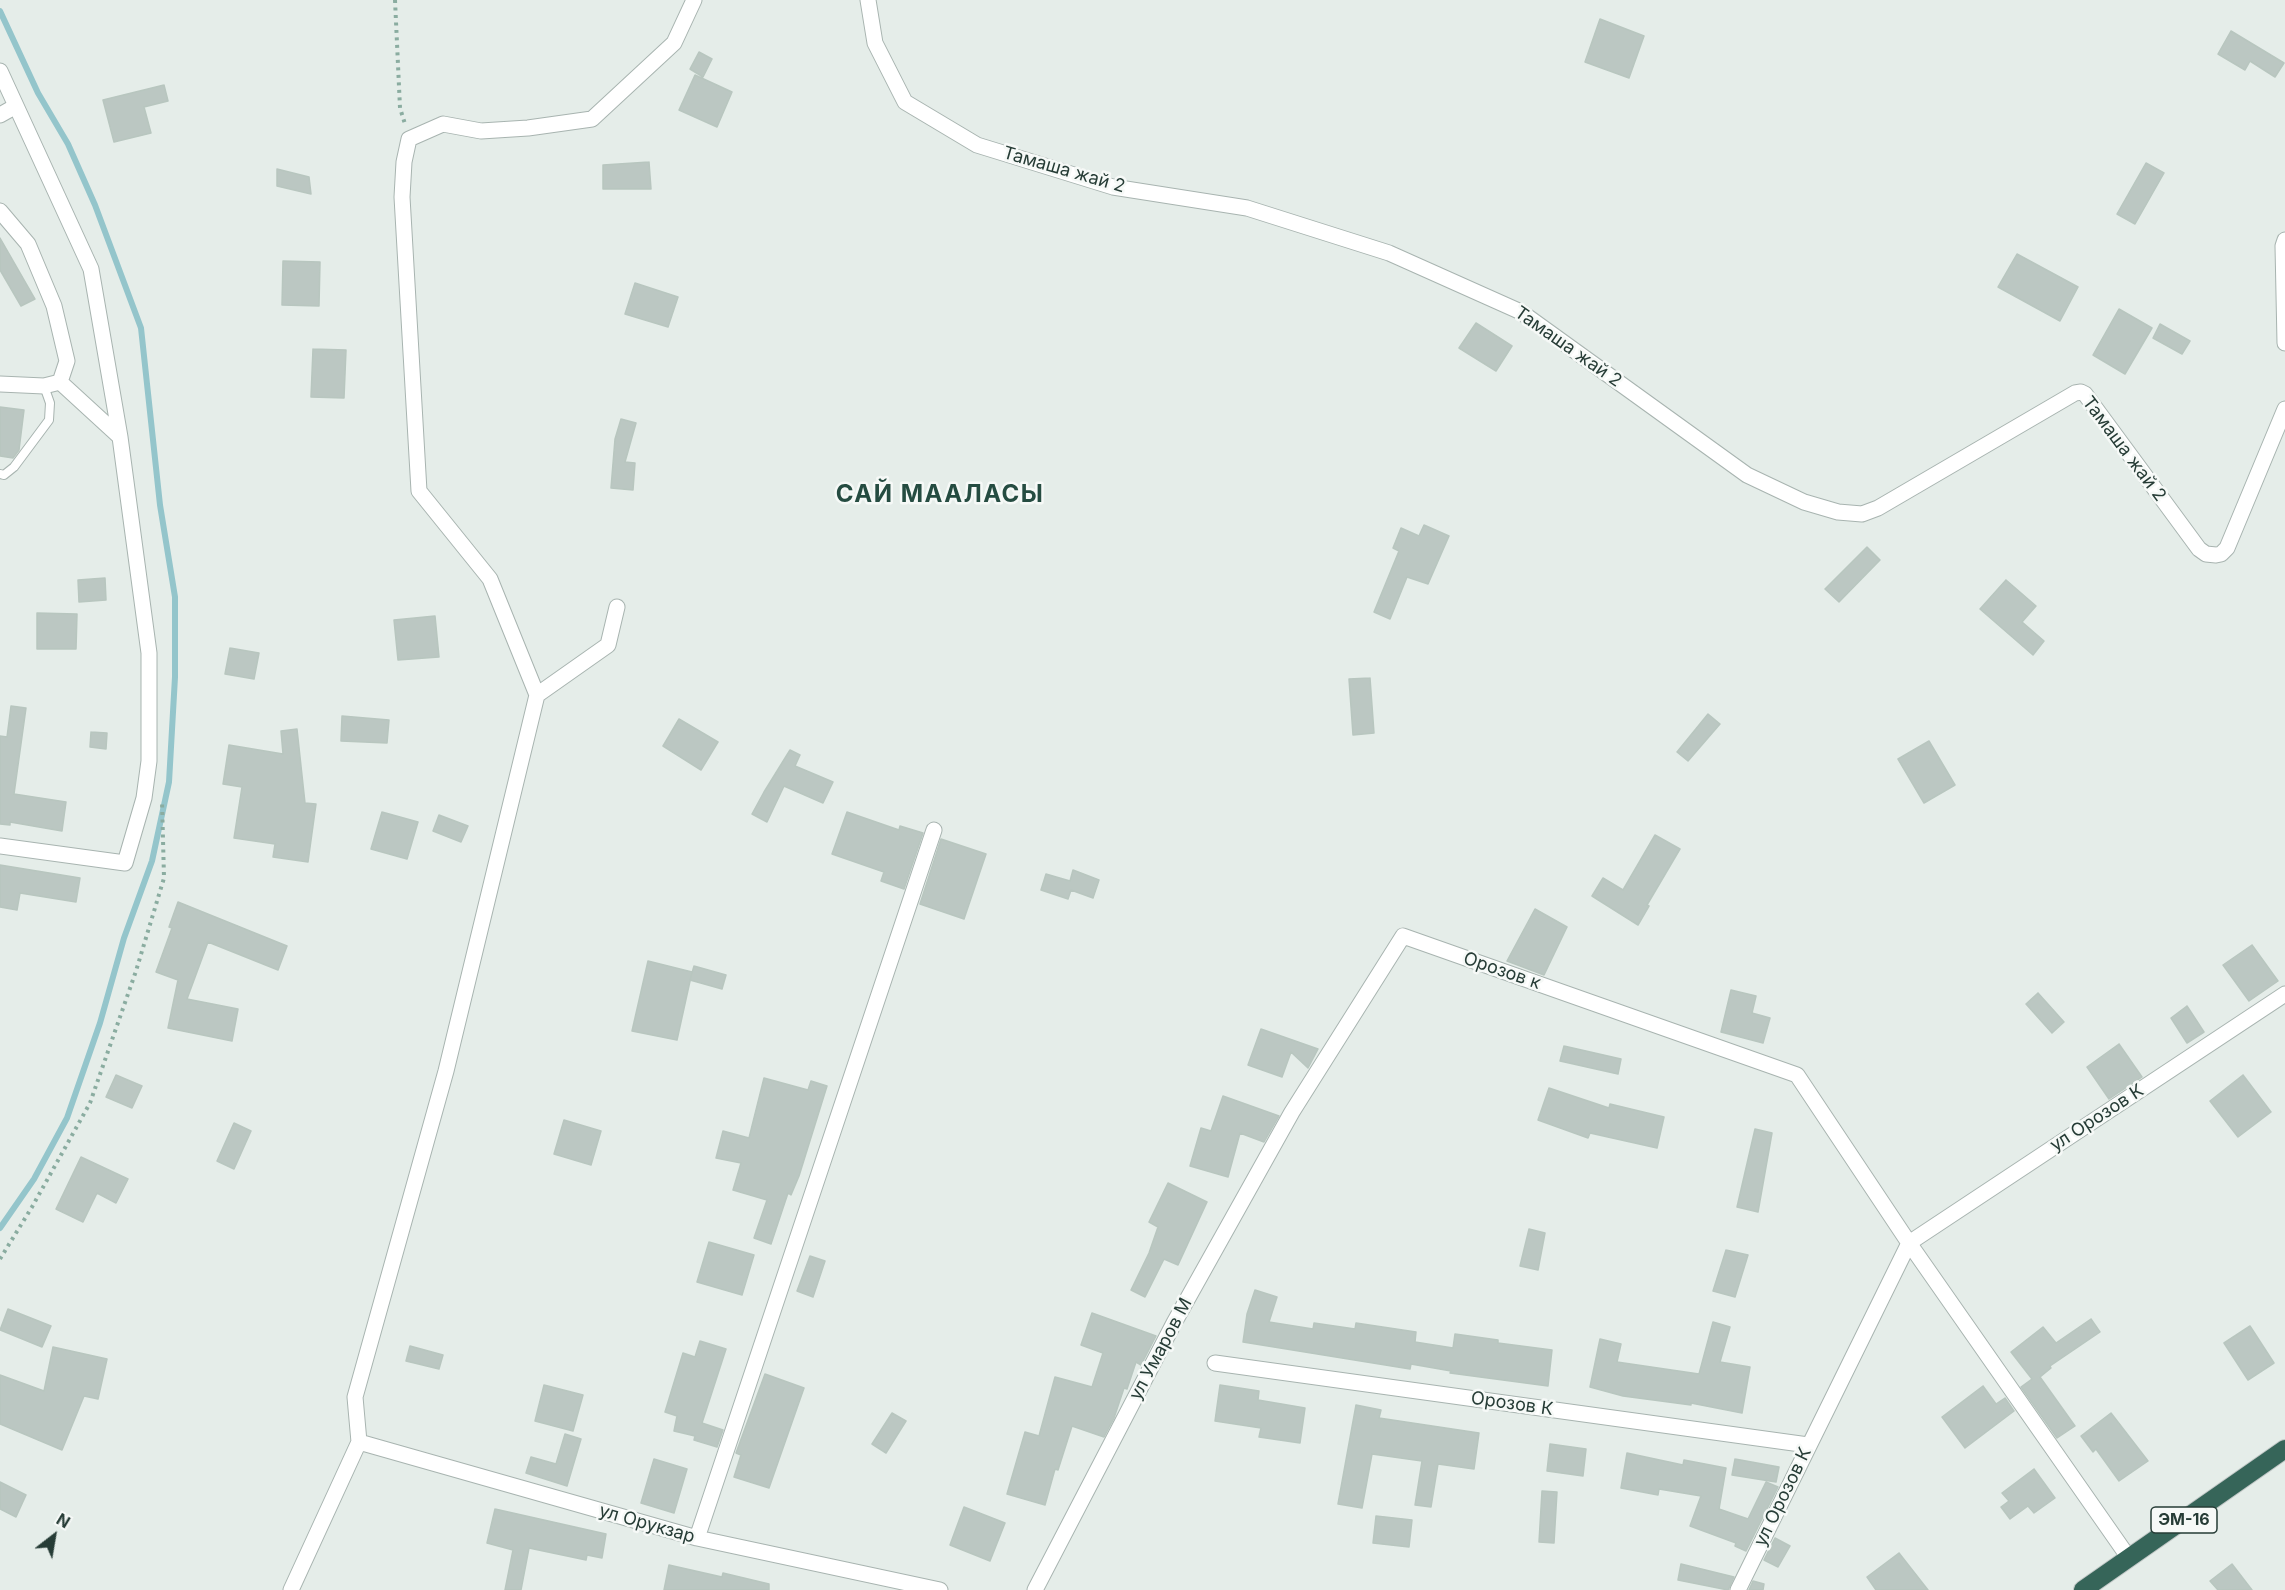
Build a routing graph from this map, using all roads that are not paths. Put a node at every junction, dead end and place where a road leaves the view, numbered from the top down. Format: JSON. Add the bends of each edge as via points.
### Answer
{"nodes":[{"id":1,"x":694,"y":0,"type":"edge"},
{"id":2,"x":868,"y":0,"type":"edge"},
{"id":3,"x":0,"y":71,"type":"edge"},
{"id":4,"x":16,"y":106,"type":"junction"},
{"id":5,"x":0,"y":115,"type":"edge"},
{"id":6,"x":0,"y":211,"type":"edge"},
{"id":7,"x":2285,"y":240,"type":"edge"},
{"id":8,"x":2285,"y":343,"type":"edge"},
{"id":9,"x":60,"y":381,"type":"junction"},
{"id":10,"x":0,"y":384,"type":"edge"},
{"id":11,"x":44,"y":386,"type":"junction"},
{"id":12,"x":2285,"y":409,"type":"edge"},
{"id":13,"x":120,"y":437,"type":"junction"},
{"id":14,"x":0,"y":474,"type":"edge"},
{"id":15,"x":617,"y":607,"type":"dead end"},
{"id":16,"x":537,"y":695,"type":"junction"},
{"id":17,"x":934,"y":830,"type":"dead end"},
{"id":18,"x":0,"y":846,"type":"edge"},
{"id":19,"x":2285,"y":994,"type":"edge"},
{"id":20,"x":1292,"y":1112,"type":"joint"},
{"id":21,"x":1909,"y":1243,"type":"junction"},
{"id":22,"x":1215,"y":1363,"type":"dead end"},
{"id":23,"x":359,"y":1442,"type":"junction"},
{"id":24,"x":1808,"y":1445,"type":"junction"},
{"id":25,"x":2285,"y":1449,"type":"edge"},
{"id":26,"x":697,"y":1538,"type":"junction"},
{"id":27,"x":2129,"y":1558,"type":"junction"},
{"id":28,"x":291,"y":1590,"type":"edge"},
{"id":29,"x":940,"y":1590,"type":"edge"},
{"id":30,"x":1035,"y":1590,"type":"edge"},
{"id":31,"x":1738,"y":1590,"type":"edge"},
{"id":32,"x":2083,"y":1590,"type":"edge"}],
"edges":[{"from":1,"to":16,"type":"street","via":[[674,43],[592,118],[481,131],[442,124],[409,139],[402,197],[419,491],[490,579]]},
{"from":2,"to":12,"type":"street","name":"Тамаша жай 2","via":[[875,43],[905,102],[977,145],[1113,187],[1247,208],[1389,253],[1521,312],[1747,475],[1804,502],[1838,512],[1862,514],[1878,508],[2081,392],[2199,549],[2206,554],[2221,554],[2227,548]]},
{"from":3,"to":4,"type":"street"},
{"from":4,"to":5,"type":"street"},
{"from":4,"to":13,"type":"street","via":[[91,269]]},
{"from":6,"to":9,"type":"street","via":[[28,244],[54,306],[67,362]]},
{"from":7,"to":8,"type":"street"},
{"from":9,"to":11,"type":"street"},
{"from":9,"to":13,"type":"street"},
{"from":10,"to":11,"type":"street"},
{"from":11,"to":14,"type":"lane","via":[[50,403],[49,420],[14,467]]},
{"from":13,"to":18,"type":"street","via":[[149,653],[149,761],[144,798],[125,863]]},
{"from":15,"to":16,"type":"street","via":[[608,645]]},
{"from":16,"to":23,"type":"street","via":[[446,1071],[355,1397]]},
{"from":17,"to":26,"type":"street"},
{"from":19,"to":21,"type":"street","name":"ул Орозов К"},
{"from":20,"to":21,"type":"street","name":"Орозов к","via":[[1403,936],[1797,1076]]},
{"from":20,"to":30,"type":"street","name":"ул Умаров М","via":[[1174,1323]]},
{"from":21,"to":24,"type":"street","name":"ул Орозов К"},
{"from":21,"to":27,"type":"street"},
{"from":22,"to":24,"type":"street","name":"Орозов К"},
{"from":23,"to":26,"type":"street","name":"ул Орукзар"},
{"from":23,"to":28,"type":"street"},
{"from":24,"to":31,"type":"street","name":"ул Орозов К"},
{"from":25,"to":27,"type":"highway","number":"ЭМ-16"},
{"from":26,"to":29,"type":"street","name":"ул Орукзар"},
{"from":27,"to":32,"type":"highway","number":"ЭМ-16"}]}
